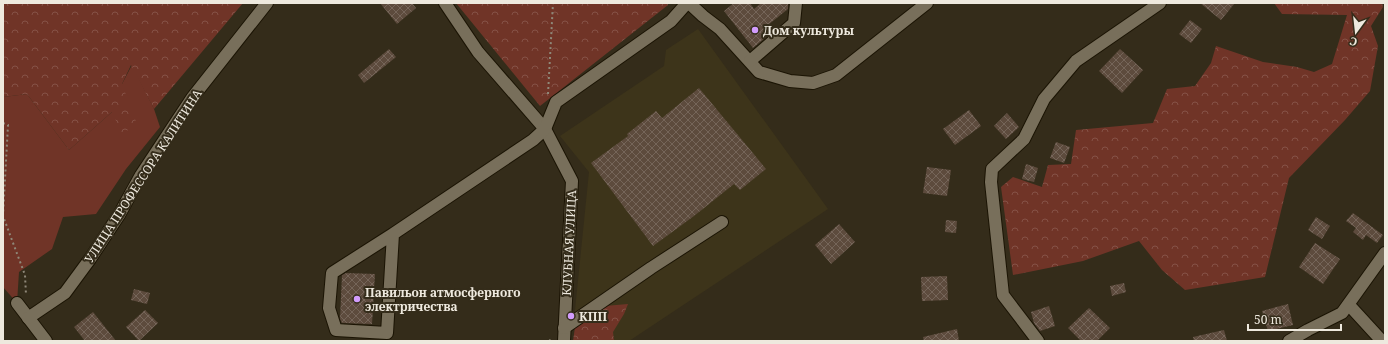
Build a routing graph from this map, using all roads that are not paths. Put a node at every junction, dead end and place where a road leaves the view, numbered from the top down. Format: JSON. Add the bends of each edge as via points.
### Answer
{"nodes":[{"id":1,"x":267,"y":3,"type":"edge"},
{"id":2,"x":445,"y":3,"type":"edge"},
{"id":3,"x":688,"y":3,"type":"edge"},
{"id":4,"x":796,"y":3,"type":"edge"},
{"id":5,"x":927,"y":3,"type":"edge"},
{"id":6,"x":1160,"y":3,"type":"edge"},
{"id":7,"x":750,"y":61,"type":"junction"},
{"id":8,"x":545,"y":129,"type":"junction"},
{"id":9,"x":722,"y":222,"type":"dead end"},
{"id":10,"x":393,"y":234,"type":"junction"},
{"id":11,"x":1385,"y":253,"type":"edge"},
{"id":12,"x":22,"y":300,"type":"road end"},
{"id":13,"x":1349,"y":305,"type":"junction"},
{"id":14,"x":28,"y":318,"type":"junction"},
{"id":15,"x":564,"y":328,"type":"junction"},
{"id":16,"x":46,"y":341,"type":"edge"},
{"id":17,"x":564,"y":341,"type":"edge"},
{"id":18,"x":1038,"y":341,"type":"edge"},
{"id":19,"x":1290,"y":341,"type":"edge"},
{"id":20,"x":1382,"y":341,"type":"edge"}],
"edges":[{"from":1,"to":14,"type":"street","name":"УЛИЦА ПРОФЕССОРА КАЛИТИНА","via":[[192,98],[119,215],[65,293]]},
{"from":2,"to":8,"type":"street","via":[[478,52]]},
{"from":3,"to":7,"type":"street","via":[[720,29]]},
{"from":3,"to":8,"type":"street","via":[[671,22],[556,102]]},
{"from":4,"to":7,"type":"street","via":[[794,23]]},
{"from":5,"to":7,"type":"street","via":[[836,75],[813,83],[759,72]]},
{"from":6,"to":18,"type":"street","via":[[1076,61],[1044,99],[1024,139],[992,169],[991,182],[1003,295]]},
{"from":8,"to":10,"type":"street","via":[[533,140]]},
{"from":8,"to":15,"type":"street","name":"КЛУБНАЯ УЛИЦА","via":[[572,181]]},
{"from":9,"to":15,"type":"street"},
{"from":10,"to":10,"type":"street","via":[[387,333],[336,330],[329,308],[332,272]]},
{"from":11,"to":13,"type":"street"},
{"from":12,"to":14,"type":"street"},
{"from":13,"to":19,"type":"street","via":[[1342,313]]},
{"from":13,"to":20,"type":"street"},
{"from":14,"to":16,"type":"street"},
{"from":15,"to":17,"type":"street","name":"КЛУБНАЯ УЛИЦА"}]}
